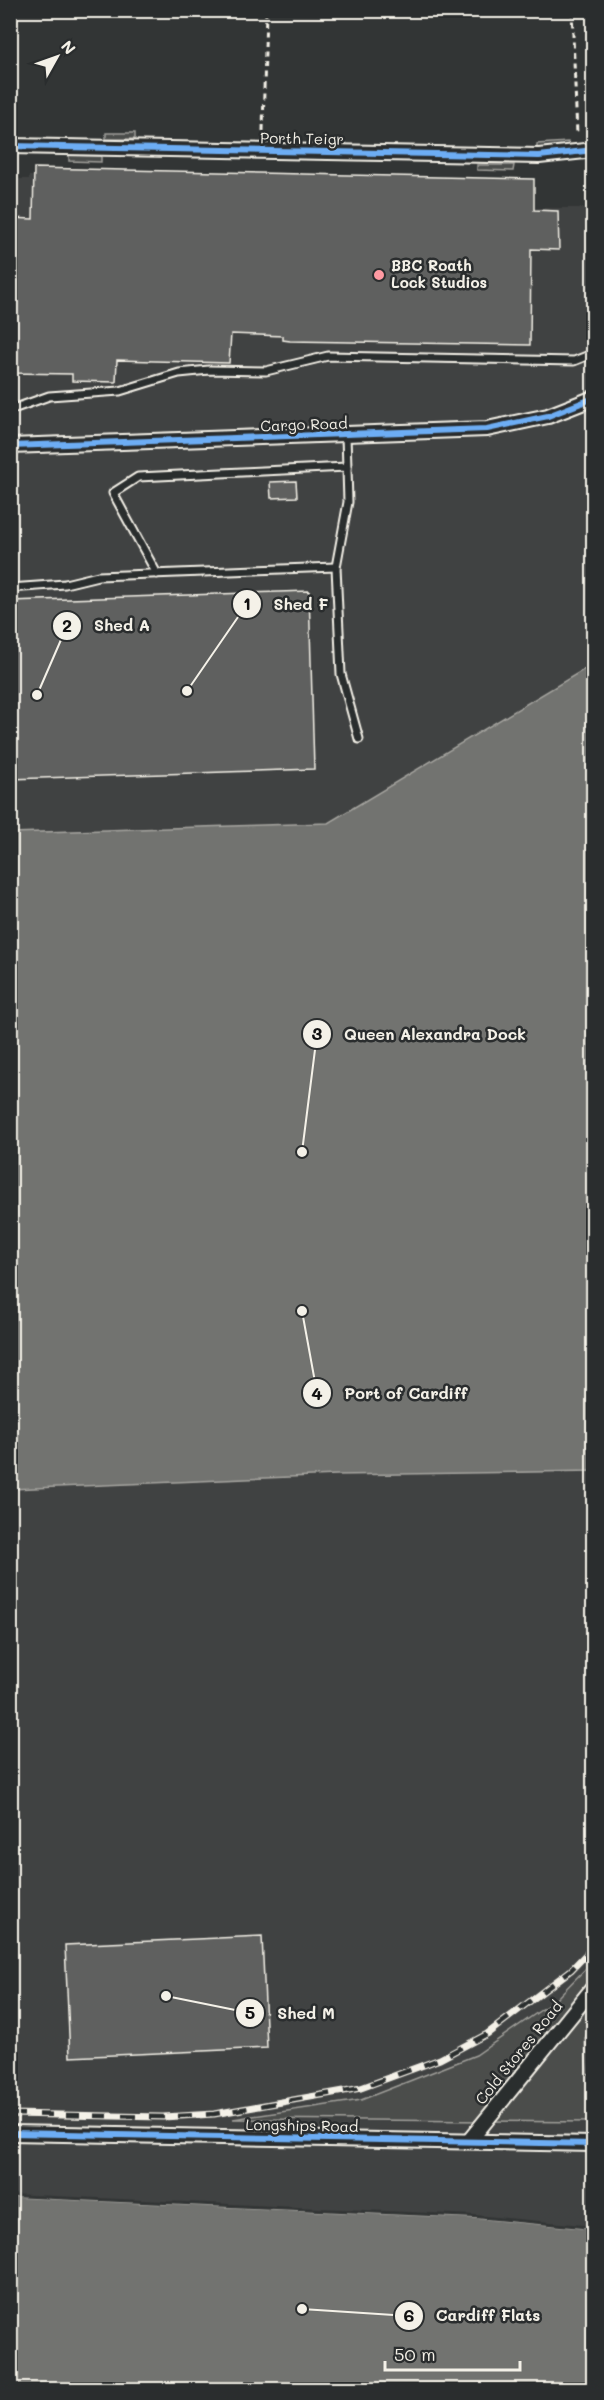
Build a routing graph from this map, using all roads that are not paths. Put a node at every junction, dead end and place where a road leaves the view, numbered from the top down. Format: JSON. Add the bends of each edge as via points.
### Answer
{"nodes":[{"id":1,"x":10,"y":146,"type":"edge"},
{"id":2,"x":594,"y":150,"type":"edge"},
{"id":3,"x":594,"y":353,"type":"edge"},
{"id":4,"x":594,"y":398,"type":"edge"},
{"id":5,"x":10,"y":410,"type":"edge"},
{"id":6,"x":346,"y":435,"type":"junction"},
{"id":7,"x":10,"y":446,"type":"edge"},
{"id":8,"x":347,"y":467,"type":"junction"},
{"id":9,"x":336,"y":567,"type":"junction"},
{"id":10,"x":157,"y":574,"type":"junction"},
{"id":11,"x":10,"y":588,"type":"edge"},
{"id":12,"x":359,"y":739,"type":"dead end"},
{"id":13,"x":594,"y":1987,"type":"edge"},
{"id":14,"x":10,"y":2133,"type":"edge"},
{"id":15,"x":470,"y":2140,"type":"junction"},
{"id":16,"x":594,"y":2144,"type":"edge"}],
"edges":[{"from":1,"to":2,"type":"street","name":"Porth Teigr","via":[[539,156]]},
{"from":3,"to":5,"type":"lane","via":[[574,361],[327,356],[266,371],[178,373],[107,393],[49,396]]},
{"from":4,"to":6,"type":"street","name":"Cargo Road","via":[[548,416],[487,429]]},
{"from":6,"to":7,"type":"street","name":"Cargo Road"},
{"from":6,"to":8,"type":"lane"},
{"from":8,"to":9,"type":"lane","via":[[348,502]]},
{"from":8,"to":10,"type":"lane","via":[[138,477],[113,493]]},
{"from":9,"to":10,"type":"lane"},
{"from":9,"to":12,"type":"lane","via":[[341,674]]},
{"from":10,"to":11,"type":"lane","via":[[98,576],[65,584]]},
{"from":13,"to":15,"type":"street","name":"Cold Stores Road"},
{"from":14,"to":15,"type":"street","name":"Longships Road"},
{"from":15,"to":16,"type":"street","name":"Longships Road"}]}
